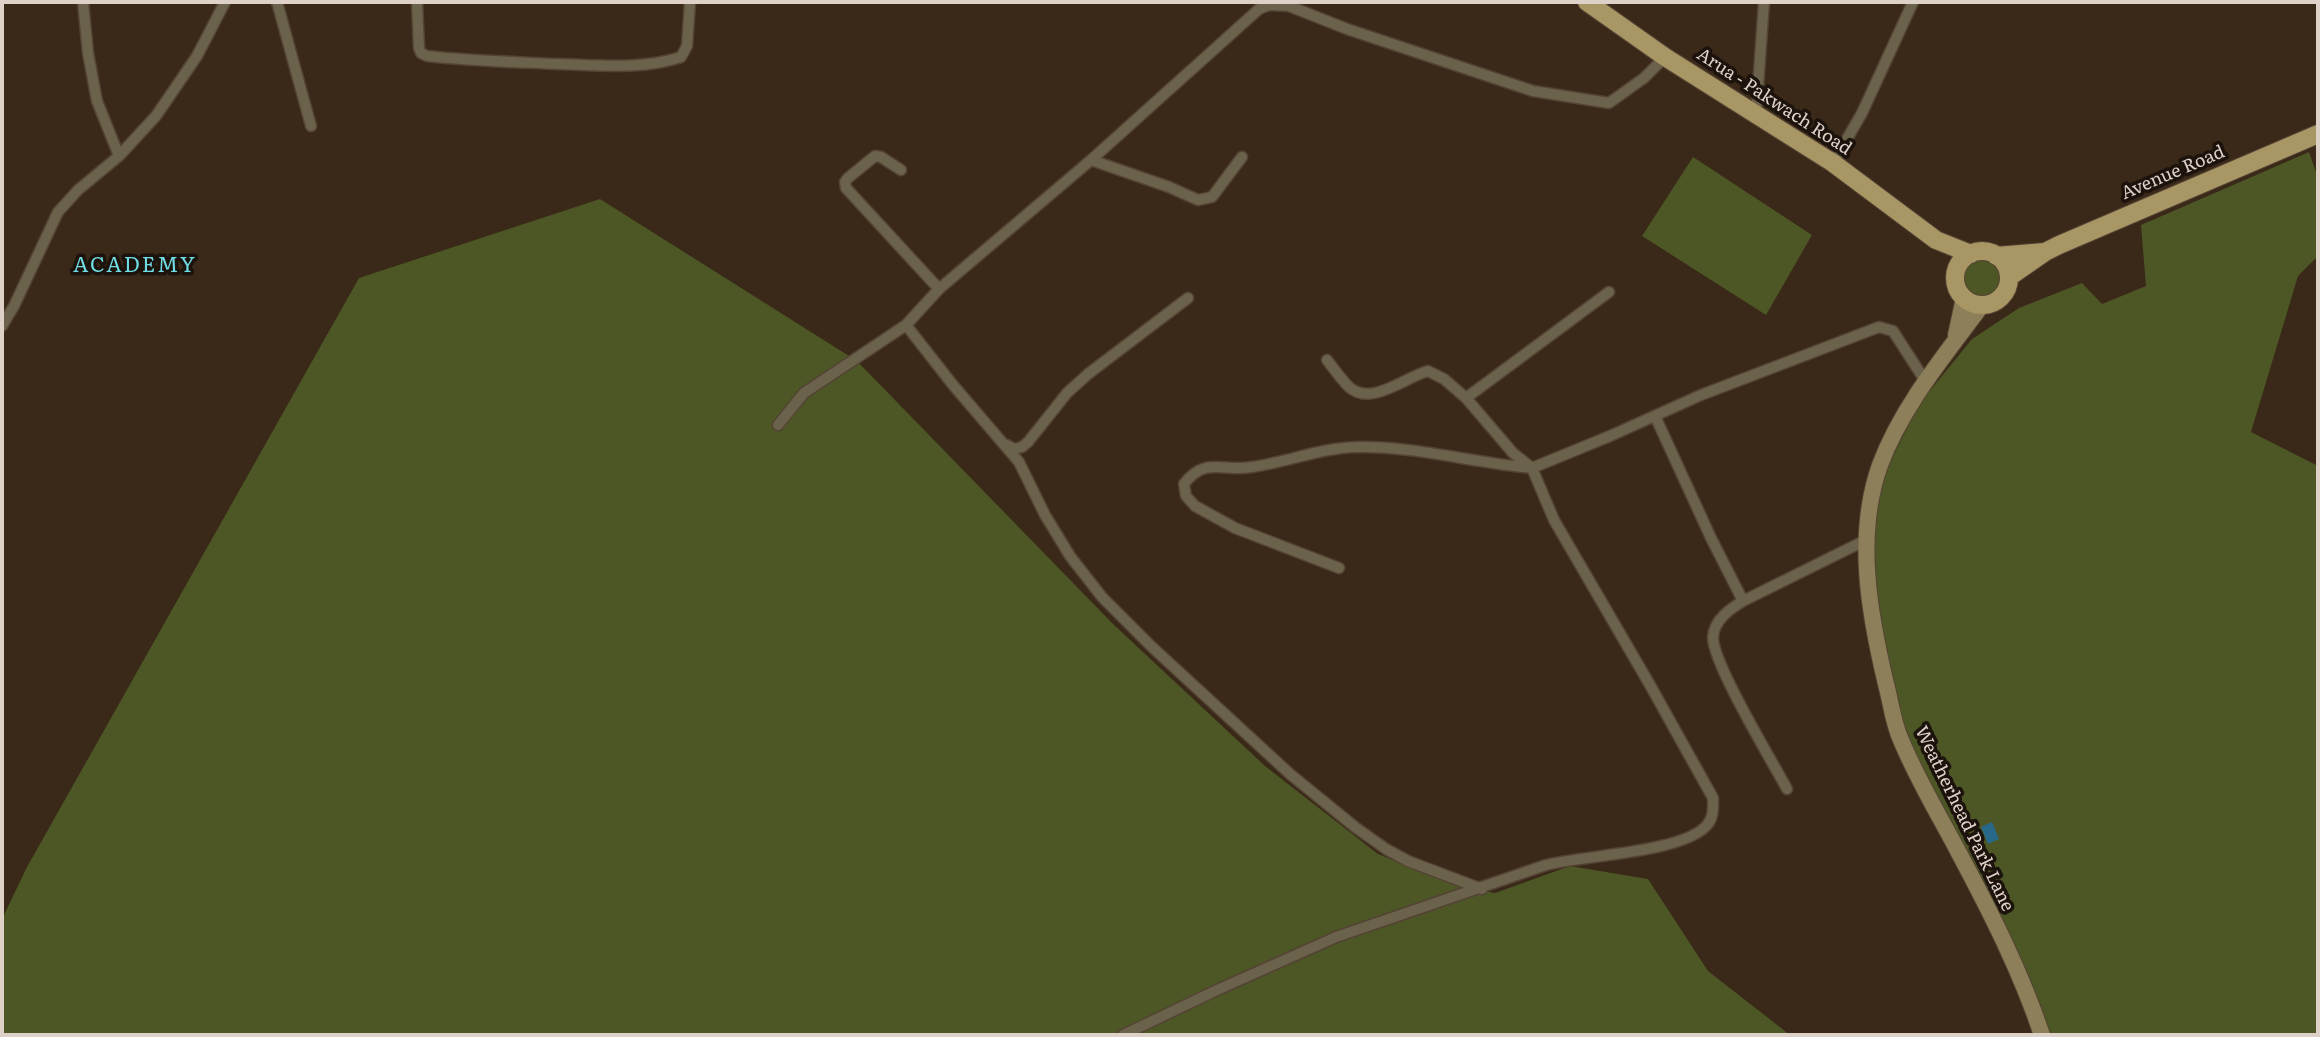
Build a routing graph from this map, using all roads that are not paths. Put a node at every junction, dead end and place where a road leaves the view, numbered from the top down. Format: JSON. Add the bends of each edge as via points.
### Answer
{"nodes":[{"id":1,"x":83,"y":2,"type":"edge"},
{"id":2,"x":225,"y":2,"type":"edge"},
{"id":3,"x":276,"y":2,"type":"edge"},
{"id":4,"x":417,"y":2,"type":"edge"},
{"id":5,"x":690,"y":2,"type":"edge"},
{"id":6,"x":1587,"y":2,"type":"edge"},
{"id":7,"x":1764,"y":2,"type":"edge"},
{"id":8,"x":1913,"y":2,"type":"edge"},
{"id":9,"x":1604,"y":7,"type":"edge"},
{"id":10,"x":1665,"y":57,"type":"junction"},
{"id":11,"x":1756,"y":115,"type":"junction"},
{"id":12,"x":311,"y":126,"type":"dead end"},
{"id":13,"x":2318,"y":134,"type":"edge"},
{"id":14,"x":119,"y":156,"type":"junction"},
{"id":15,"x":1242,"y":158,"type":"dead end"},
{"id":16,"x":1091,"y":160,"type":"junction"},
{"id":17,"x":1833,"y":163,"type":"junction"},
{"id":18,"x":901,"y":170,"type":"dead end"},
{"id":19,"x":1936,"y":240,"type":"junction"},
{"id":20,"x":2045,"y":252,"type":"junction"},
{"id":21,"x":1971,"y":254,"type":"junction"},
{"id":22,"x":1996,"y":256,"type":"junction"},
{"id":23,"x":1955,"y":276,"type":"junction"},
{"id":24,"x":2008,"y":277,"type":"junction"},
{"id":25,"x":939,"y":289,"type":"junction"},
{"id":26,"x":1609,"y":292,"type":"dead end"},
{"id":27,"x":1188,"y":298,"type":"dead end"},
{"id":28,"x":1964,"y":298,"type":"junction"},
{"id":29,"x":1982,"y":305,"type":"junction"},
{"id":30,"x":906,"y":325,"type":"junction"},
{"id":31,"x":2,"y":326,"type":"edge"},
{"id":32,"x":1955,"y":341,"type":"junction"},
{"id":33,"x":1328,"y":360,"type":"dead end"},
{"id":34,"x":1926,"y":382,"type":"junction"},
{"id":35,"x":1466,"y":398,"type":"junction"},
{"id":36,"x":1655,"y":416,"type":"junction"},
{"id":37,"x":778,"y":425,"type":"dead end"},
{"id":38,"x":1007,"y":445,"type":"junction"},
{"id":39,"x":1532,"y":468,"type":"junction"},
{"id":40,"x":1866,"y":540,"type":"junction"},
{"id":41,"x":1339,"y":568,"type":"dead end"},
{"id":42,"x":1743,"y":601,"type":"junction"},
{"id":43,"x":1787,"y":789,"type":"dead end"},
{"id":44,"x":1482,"y":889,"type":"junction"},
{"id":45,"x":1123,"y":1035,"type":"edge"},
{"id":46,"x":2042,"y":1035,"type":"edge"}],
"edges":[{"from":1,"to":14,"type":"street","via":[[97,101]]},
{"from":2,"to":14,"type":"street","via":[[183,78]]},
{"from":3,"to":12,"type":"street"},
{"from":4,"to":5,"type":"street","via":[[419,48],[427,56],[582,65],[648,64],[681,57],[687,46]]},
{"from":6,"to":9,"type":"main road","name":"Arua - Pakwach Road"},
{"from":7,"to":11,"type":"street"},
{"from":8,"to":17,"type":"street","via":[[1862,113]]},
{"from":9,"to":10,"type":"main road","name":"Arua - Pakwach Road"},
{"from":10,"to":11,"type":"main road","name":"Arua - Pakwach Road"},
{"from":10,"to":16,"type":"street","via":[[1609,103],[1533,91],[1289,6],[1269,5],[1259,9]]},
{"from":11,"to":17,"type":"main road","name":"Arua - Pakwach Road"},
{"from":13,"to":20,"type":"main road","name":"Avenue Road"},
{"from":14,"to":31,"type":"street","via":[[58,212]]},
{"from":15,"to":16,"type":"street","via":[[1212,197],[1199,200]]},
{"from":16,"to":25,"type":"street"},
{"from":17,"to":19,"type":"main road","name":"Arua - Pakwach Road"},
{"from":18,"to":25,"type":"street","via":[[875,156],[848,178],[846,188]]},
{"from":19,"to":21,"type":"main road","name":"Arua - Pakwach Road"},
{"from":19,"to":23,"type":"main road","name":"Arua - Pakwach Road"},
{"from":20,"to":22,"type":"main road","name":"Avenue Road"},
{"from":20,"to":24,"type":"main road","name":"Avenue Road"},
{"from":21,"to":22,"type":"main road","via":[[1984,251]]},
{"from":21,"to":23,"type":"main road","via":[[1960,262]]},
{"from":22,"to":24,"type":"main road"},
{"from":23,"to":28,"type":"main road"},
{"from":24,"to":29,"type":"main road","via":[[2003,295]]},
{"from":25,"to":30,"type":"street"},
{"from":26,"to":35,"type":"street"},
{"from":27,"to":38,"type":"street","via":[[1088,374],[1022,447]]},
{"from":28,"to":29,"type":"main road"},
{"from":28,"to":32,"type":"main road","name":"Weatherhead Park Lane"},
{"from":29,"to":32,"type":"main road","name":"Weatherhead Park Lane"},
{"from":30,"to":37,"type":"street","via":[[804,393]]},
{"from":30,"to":38,"type":"street"},
{"from":32,"to":34,"type":"main road","name":"Weatherhead Park Lane"},
{"from":33,"to":35,"type":"street","via":[[1356,391],[1378,392],[1428,371]]},
{"from":34,"to":36,"type":"street","via":[[1893,331],[1879,327]]},
{"from":34,"to":40,"type":"main road","name":"Weatherhead Park Lane","via":[[1896,428],[1879,467]]},
{"from":35,"to":39,"type":"street","via":[[1513,453]]},
{"from":36,"to":39,"type":"street"},
{"from":36,"to":42,"type":"street"},
{"from":38,"to":44,"type":"street","via":[[1070,556],[1102,597],[1190,682],[1290,774],[1386,849]]},
{"from":39,"to":41,"type":"street","via":[[1386,447],[1355,447],[1251,467],[1204,467],[1184,484],[1186,496],[1195,506],[1235,528]]},
{"from":39,"to":44,"type":"street","via":[[1554,520],[1713,798],[1713,814],[1695,835],[1671,843],[1569,859]]},
{"from":40,"to":42,"type":"street"},
{"from":40,"to":46,"type":"main road","name":"Weatherhead Park Lane","via":[[1873,627],[1899,736],[2018,972]]},
{"from":42,"to":43,"type":"street","via":[[1719,621],[1713,635],[1714,650]]},
{"from":44,"to":45,"type":"street","via":[[1336,937]]}]}
